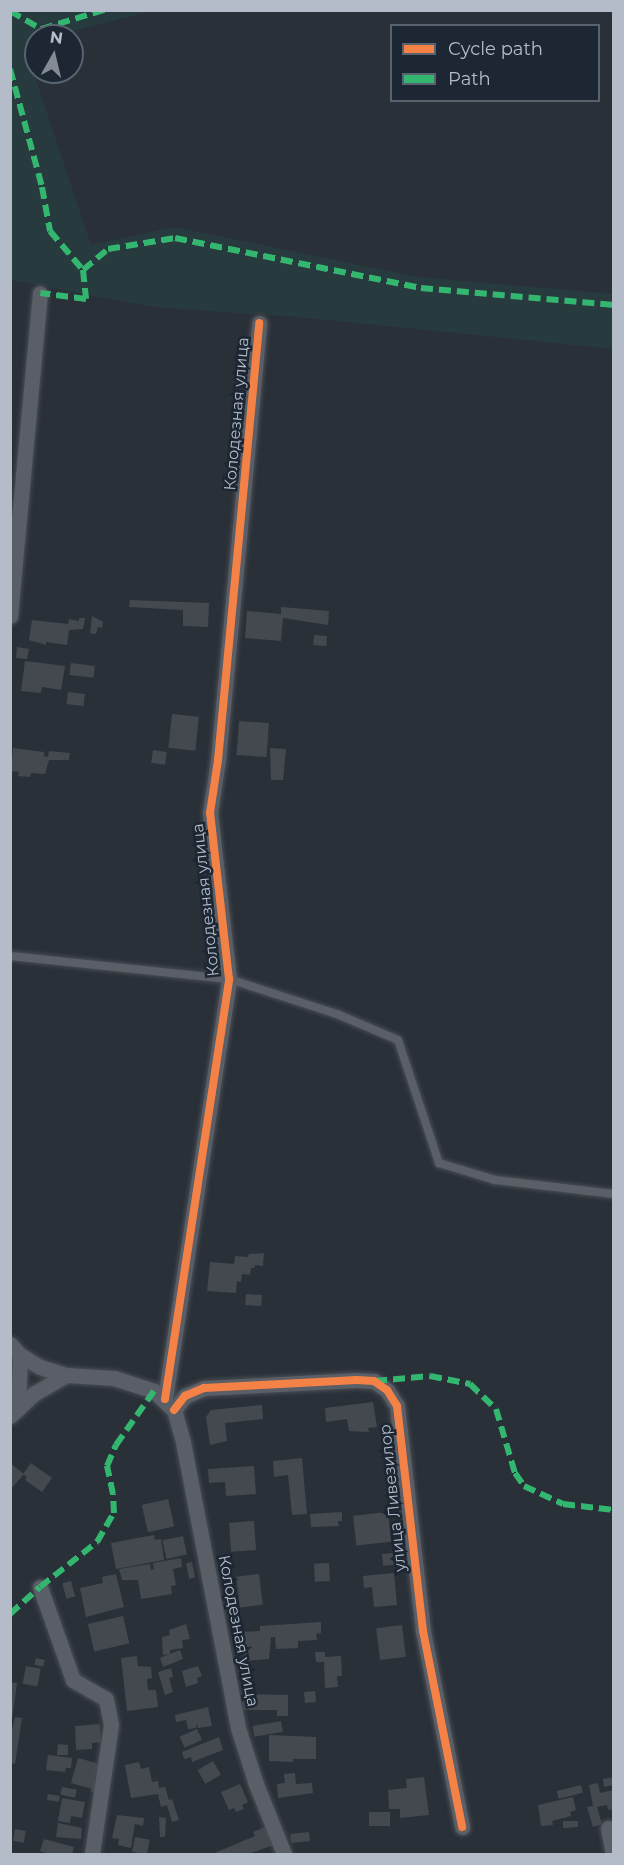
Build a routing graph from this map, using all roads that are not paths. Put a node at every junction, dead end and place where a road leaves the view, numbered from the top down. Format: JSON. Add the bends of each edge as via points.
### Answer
{"nodes":[{"id":1,"x":40,"y":293,"type":"dead end"},
{"id":2,"x":259,"y":323,"type":"dead end"},
{"id":3,"x":10,"y":616,"type":"edge"},
{"id":4,"x":10,"y":956,"type":"edge"},
{"id":5,"x":229,"y":979,"type":"junction"},
{"id":6,"x":614,"y":1194,"type":"edge"},
{"id":7,"x":15,"y":1349,"type":"edge"},
{"id":8,"x":66,"y":1375,"type":"junction"},
{"id":9,"x":170,"y":1405,"type":"junction"},
{"id":10,"x":14,"y":1412,"type":"edge"},
{"id":11,"x":40,"y":1587,"type":"dead end"},
{"id":12,"x":462,"y":1827,"type":"dead end"},
{"id":13,"x":611,"y":1828,"type":"edge"},
{"id":14,"x":92,"y":1854,"type":"edge"},
{"id":15,"x":284,"y":1854,"type":"edge"},
{"id":16,"x":613,"y":1854,"type":"edge"}],
"edges":[{"from":1,"to":3,"type":"street"},
{"from":2,"to":5,"type":"street","name":"Колодезная улица","via":[[210,813]]},
{"from":4,"to":5,"type":"lane"},
{"from":5,"to":6,"type":"lane","via":[[337,1014],[398,1040],[439,1163],[495,1180]]},
{"from":5,"to":9,"type":"street","name":"Колодезная улица"},
{"from":7,"to":8,"type":"street","via":[[40,1367]]},
{"from":7,"to":10,"type":"street"},
{"from":8,"to":9,"type":"street","via":[[114,1378],[153,1391]]},
{"from":8,"to":10,"type":"street","via":[[35,1393]]},
{"from":9,"to":12,"type":"street","name":"улица Ливезилор","via":[[204,1388],[357,1380],[374,1381],[387,1390],[396,1406],[423,1631]]},
{"from":9,"to":15,"type":"street","name":"Колодезная улица","via":[[183,1442],[238,1728]]},
{"from":11,"to":14,"type":"street","via":[[74,1680],[106,1699],[110,1716],[108,1756]]},
{"from":13,"to":16,"type":"street"}]}
